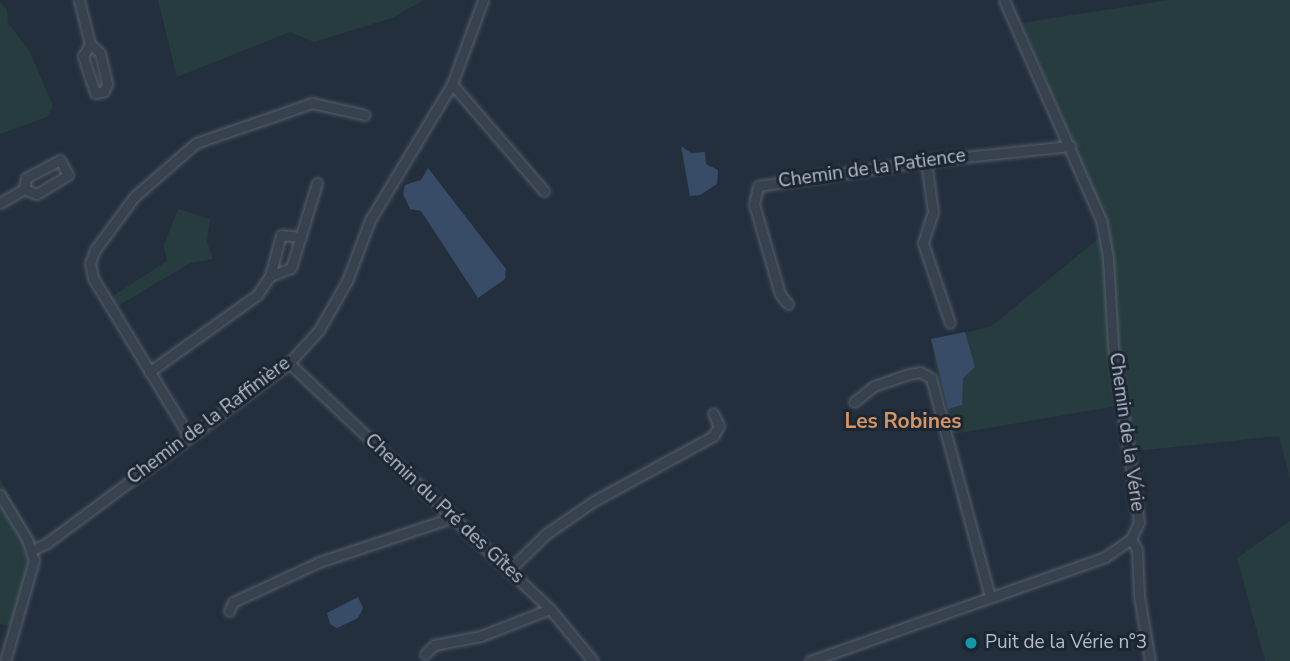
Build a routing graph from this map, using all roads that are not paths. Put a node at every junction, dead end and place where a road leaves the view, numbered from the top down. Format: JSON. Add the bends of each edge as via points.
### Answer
{"nodes":[{"id":1,"x":79,"y":0,"type":"edge"},
{"id":2,"x":483,"y":0,"type":"edge"},
{"id":3,"x":1004,"y":0,"type":"edge"},
{"id":4,"x":90,"y":44,"type":"junction"},
{"id":5,"x":452,"y":85,"type":"junction"},
{"id":6,"x":365,"y":115,"type":"dead end"},
{"id":7,"x":1070,"y":146,"type":"junction"},
{"id":8,"x":926,"y":161,"type":"junction"},
{"id":9,"x":317,"y":183,"type":"dead end"},
{"id":10,"x":24,"y":189,"type":"junction"},
{"id":11,"x":544,"y":191,"type":"dead end"},
{"id":12,"x":0,"y":202,"type":"edge"},
{"id":13,"x":301,"y":236,"type":"junction"},
{"id":14,"x":270,"y":276,"type":"junction"},
{"id":15,"x":788,"y":304,"type":"dead end"},
{"id":16,"x":950,"y":323,"type":"dead end"},
{"id":17,"x":289,"y":363,"type":"junction"},
{"id":18,"x":149,"y":372,"type":"junction"},
{"id":19,"x":854,"y":402,"type":"dead end"},
{"id":20,"x":713,"y":413,"type":"dead end"},
{"id":21,"x":188,"y":436,"type":"junction"},
{"id":22,"x":0,"y":495,"type":"edge"},
{"id":23,"x":454,"y":517,"type":"junction"},
{"id":24,"x":1131,"y":539,"type":"junction"},
{"id":25,"x":32,"y":550,"type":"junction"},
{"id":26,"x":509,"y":570,"type":"junction"},
{"id":27,"x":990,"y":596,"type":"junction"},
{"id":28,"x":550,"y":609,"type":"junction"},
{"id":29,"x":229,"y":611,"type":"dead end"},
{"id":30,"x":425,"y":654,"type":"dead end"},
{"id":31,"x":5,"y":661,"type":"edge"},
{"id":32,"x":593,"y":661,"type":"edge"},
{"id":33,"x":810,"y":661,"type":"edge"},
{"id":34,"x":1150,"y":661,"type":"edge"}],
"edges":[{"from":1,"to":4,"type":"street"},
{"from":2,"to":5,"type":"street","name":"Chemin de la Raffinière"},
{"from":3,"to":7,"type":"street","name":"Chemin de la Vérie"},
{"from":4,"to":4,"type":"street","via":[[83,56],[94,93],[104,91],[107,84],[100,53]]},
{"from":5,"to":11,"type":"street"},
{"from":5,"to":17,"type":"street","name":"Chemin de la Raffinière","via":[[370,220],[333,308]]},
{"from":6,"to":18,"type":"street","via":[[312,103],[209,137],[180,154],[134,197],[95,250],[91,271]]},
{"from":7,"to":8,"type":"street","name":"Chemin de la Patience"},
{"from":7,"to":24,"type":"street","name":"Chemin de la Vérie","via":[[1101,220],[1108,258],[1113,345],[1139,508]]},
{"from":8,"to":15,"type":"street","name":"Chemin de la Patience","via":[[769,183],[754,190],[757,217],[780,294]]},
{"from":8,"to":16,"type":"street","via":[[933,212],[923,243]]},
{"from":9,"to":13,"type":"street"},
{"from":10,"to":10,"type":"street","via":[[36,194],[68,175],[60,160],[26,178]]},
{"from":10,"to":12,"type":"street"},
{"from":13,"to":14,"type":"street","via":[[291,268]]},
{"from":13,"to":14,"type":"street","via":[[281,235]]},
{"from":14,"to":18,"type":"street","via":[[239,310]]},
{"from":17,"to":21,"type":"street","name":"Chemin de la Raffinière"},
{"from":17,"to":23,"type":"street","name":"Chemin du Pré des Gîtes"},
{"from":18,"to":21,"type":"street"},
{"from":19,"to":27,"type":"street","via":[[874,386],[909,374],[920,372],[931,378]]},
{"from":20,"to":26,"type":"street","via":[[719,426],[713,436],[594,501],[546,534]]},
{"from":21,"to":25,"type":"street","name":"Chemin de la Raffinière","via":[[47,544]]},
{"from":22,"to":25,"type":"street"},
{"from":23,"to":26,"type":"street","name":"Chemin du Pré des Gîtes"},
{"from":23,"to":29,"type":"street","via":[[318,562],[233,602]]},
{"from":24,"to":27,"type":"street","name":"Chemin de la Vérie","via":[[1105,557]]},
{"from":24,"to":34,"type":"street","via":[[1137,550]]},
{"from":25,"to":31,"type":"street","via":[[31,577],[13,622]]},
{"from":26,"to":28,"type":"street","name":"Chemin du Pré des Gîtes"},
{"from":27,"to":33,"type":"street","name":"Chemin de la Vérie"},
{"from":28,"to":30,"type":"street","via":[[481,636],[434,645]]},
{"from":28,"to":32,"type":"street","name":"Chemin du Pré des Gîtes"}]}
